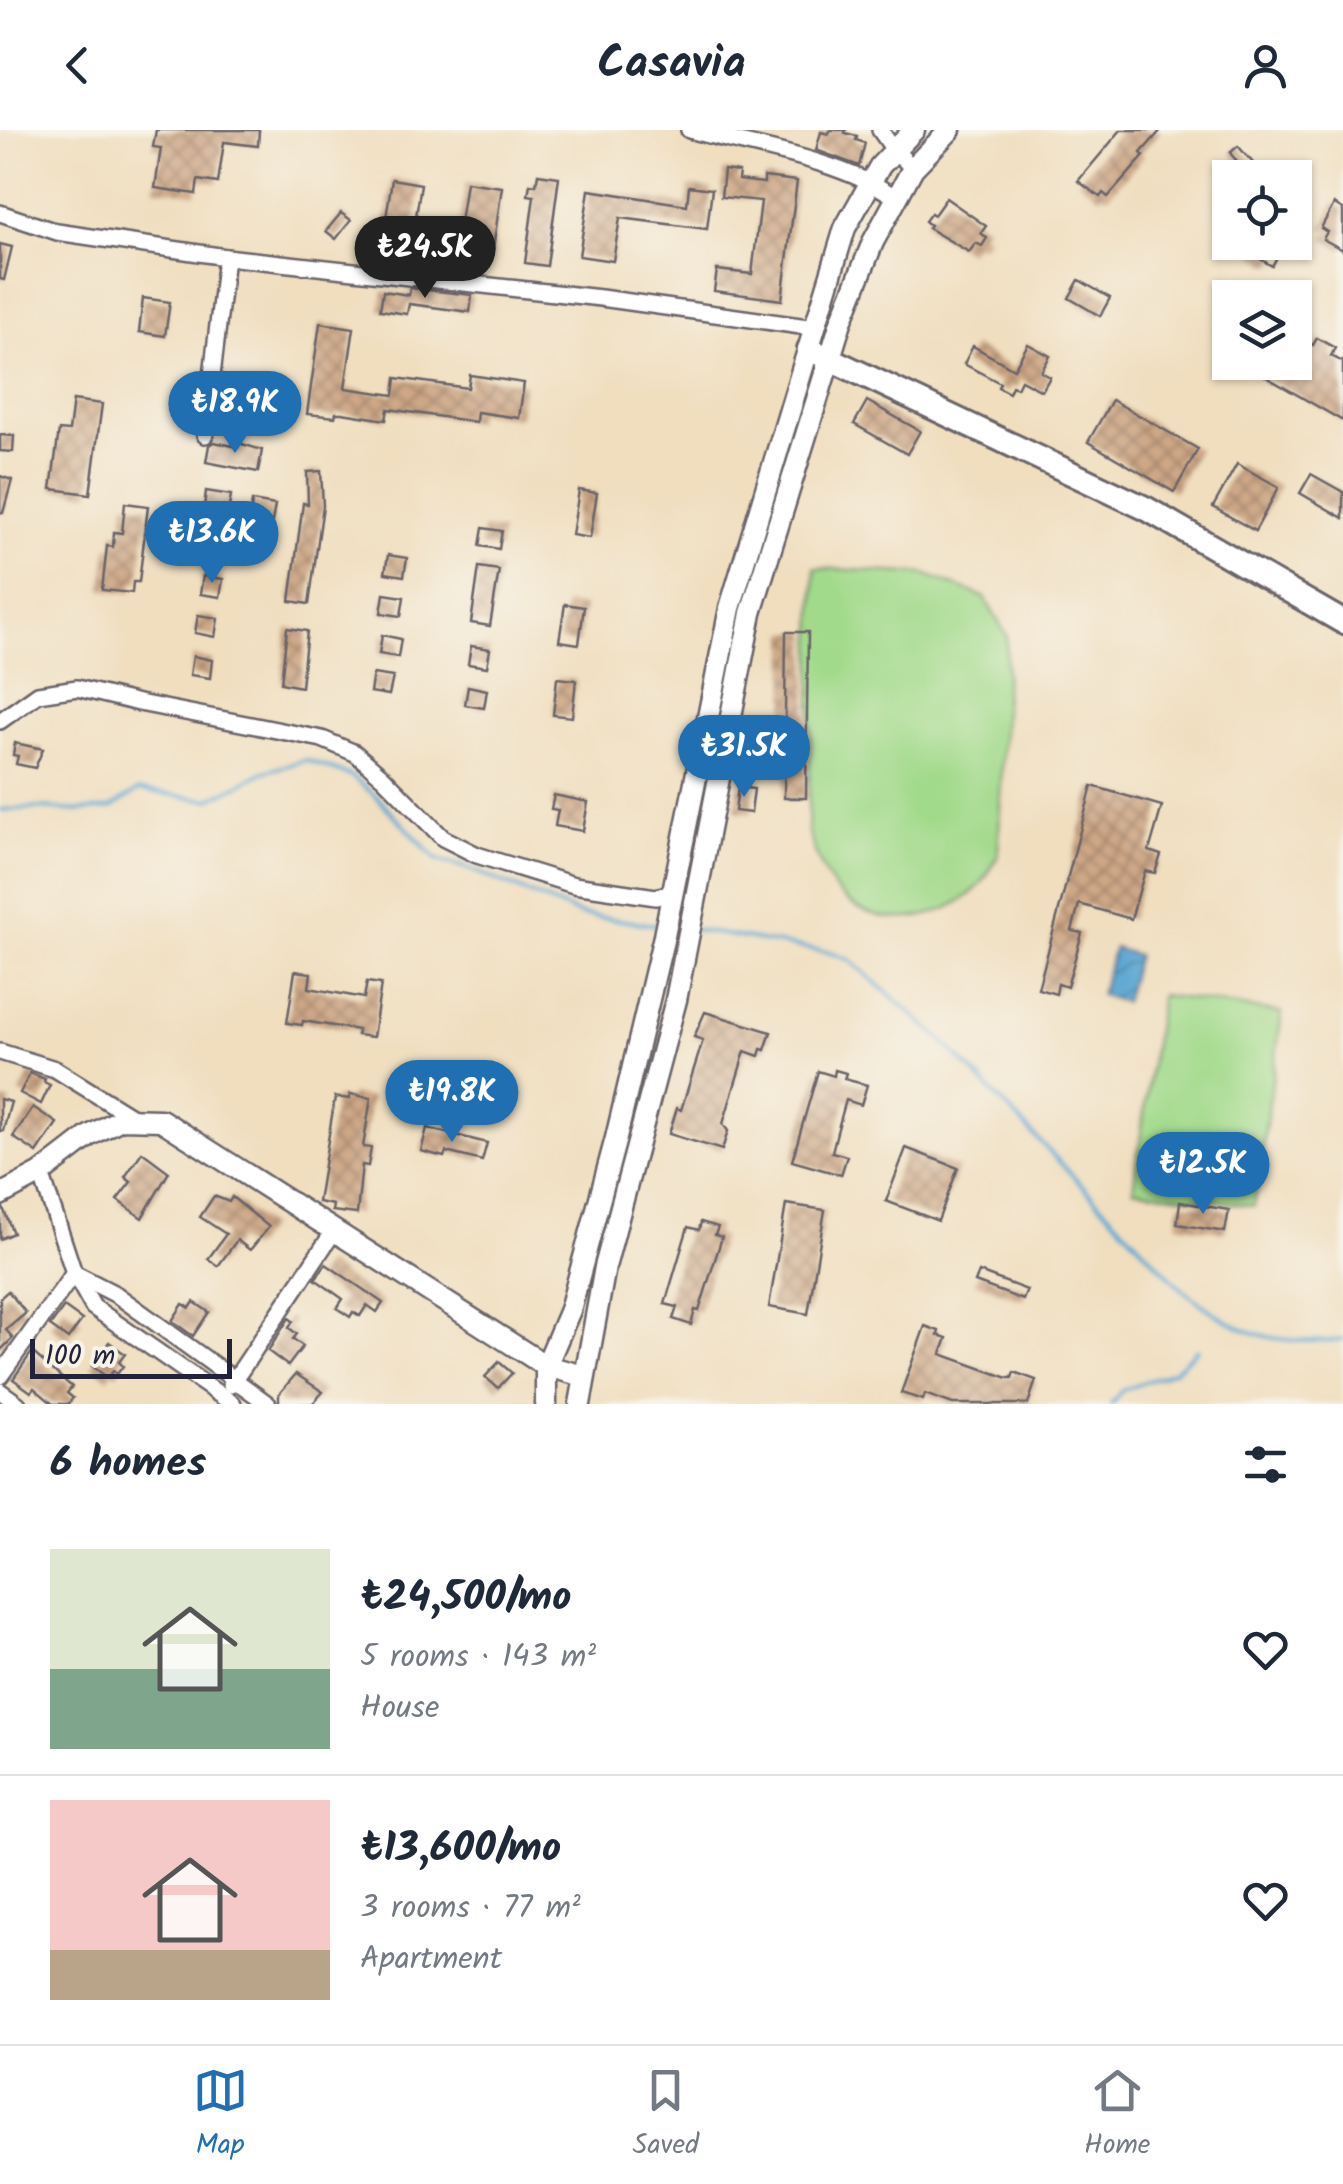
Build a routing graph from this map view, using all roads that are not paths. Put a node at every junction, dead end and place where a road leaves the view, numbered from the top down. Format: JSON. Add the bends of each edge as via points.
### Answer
{"nodes":[{"id":1,"x":689,"y":130,"type":"edge"},
{"id":2,"x":880,"y":130,"type":"edge"},
{"id":3,"x":914,"y":130,"type":"edge"},
{"id":4,"x":950,"y":130,"type":"edge"},
{"id":5,"x":894,"y":150,"type":"junction"},
{"id":6,"x":914,"y":168,"type":"junction"},
{"id":7,"x":871,"y":181,"type":"junction"},
{"id":8,"x":897,"y":198,"type":"junction"},
{"id":9,"x":0,"y":213,"type":"edge"},
{"id":10,"x":226,"y":257,"type":"junction"},
{"id":11,"x":818,"y":346,"type":"junction"},
{"id":12,"x":204,"y":434,"type":"dead end"},
{"id":13,"x":1343,"y":622,"type":"edge"},
{"id":14,"x":0,"y":720,"type":"edge"},
{"id":15,"x":670,"y":902,"type":"junction"},
{"id":16,"x":0,"y":1052,"type":"edge"},
{"id":17,"x":138,"y":1120,"type":"junction"},
{"id":18,"x":41,"y":1172,"type":"junction"},
{"id":19,"x":0,"y":1194,"type":"edge"},
{"id":20,"x":334,"y":1231,"type":"junction"},
{"id":21,"x":74,"y":1273,"type":"junction"},
{"id":22,"x":546,"y":1366,"type":"junction"},
{"id":23,"x":0,"y":1376,"type":"edge"},
{"id":24,"x":584,"y":1376,"type":"junction"},
{"id":25,"x":234,"y":1380,"type":"junction"},
{"id":26,"x":0,"y":1391,"type":"edge"},
{"id":27,"x":228,"y":1401,"type":"edge"},
{"id":28,"x":18,"y":1404,"type":"edge"},
{"id":29,"x":268,"y":1404,"type":"edge"},
{"id":30,"x":546,"y":1404,"type":"edge"},
{"id":31,"x":580,"y":1404,"type":"edge"}],
"edges":[{"from":1,"to":7,"type":"street"},
{"from":2,"to":5,"type":"street"},
{"from":3,"to":5,"type":"street"},
{"from":4,"to":6,"type":"street"},
{"from":5,"to":6,"type":"street"},
{"from":5,"to":7,"type":"street"},
{"from":6,"to":8,"type":"street"},
{"from":7,"to":8,"type":"street"},
{"from":7,"to":11,"type":"street","via":[[846,228]]},
{"from":8,"to":11,"type":"street"},
{"from":9,"to":10,"type":"street","via":[[56,232]]},
{"from":10,"to":11,"type":"street","via":[[601,298]]},
{"from":10,"to":12,"type":"street"},
{"from":11,"to":13,"type":"main road","via":[[1147,510]]},
{"from":11,"to":15,"type":"street","via":[[730,608]]},
{"from":11,"to":24,"type":"street","via":[[751,612],[676,1000]]},
{"from":14,"to":15,"type":"street","via":[[38,694],[77,688],[322,739],[354,753],[443,838],[477,855],[574,885]]},
{"from":15,"to":22,"type":"street","via":[[616,1138],[570,1310]]},
{"from":16,"to":17,"type":"street","via":[[55,1069]]},
{"from":17,"to":18,"type":"street","via":[[121,1120],[89,1136]]},
{"from":17,"to":20,"type":"street","via":[[161,1120]]},
{"from":18,"to":19,"type":"street"},
{"from":18,"to":21,"type":"street"},
{"from":20,"to":22,"type":"street"},
{"from":20,"to":25,"type":"street"},
{"from":21,"to":23,"type":"street"},
{"from":21,"to":25,"type":"street","via":[[117,1295]]},
{"from":21,"to":27,"type":"street","via":[[93,1307]]},
{"from":22,"to":24,"type":"street"},
{"from":22,"to":30,"type":"street"},
{"from":24,"to":31,"type":"street"},
{"from":25,"to":27,"type":"street"},
{"from":25,"to":29,"type":"street"},
{"from":26,"to":28,"type":"street"}]}
